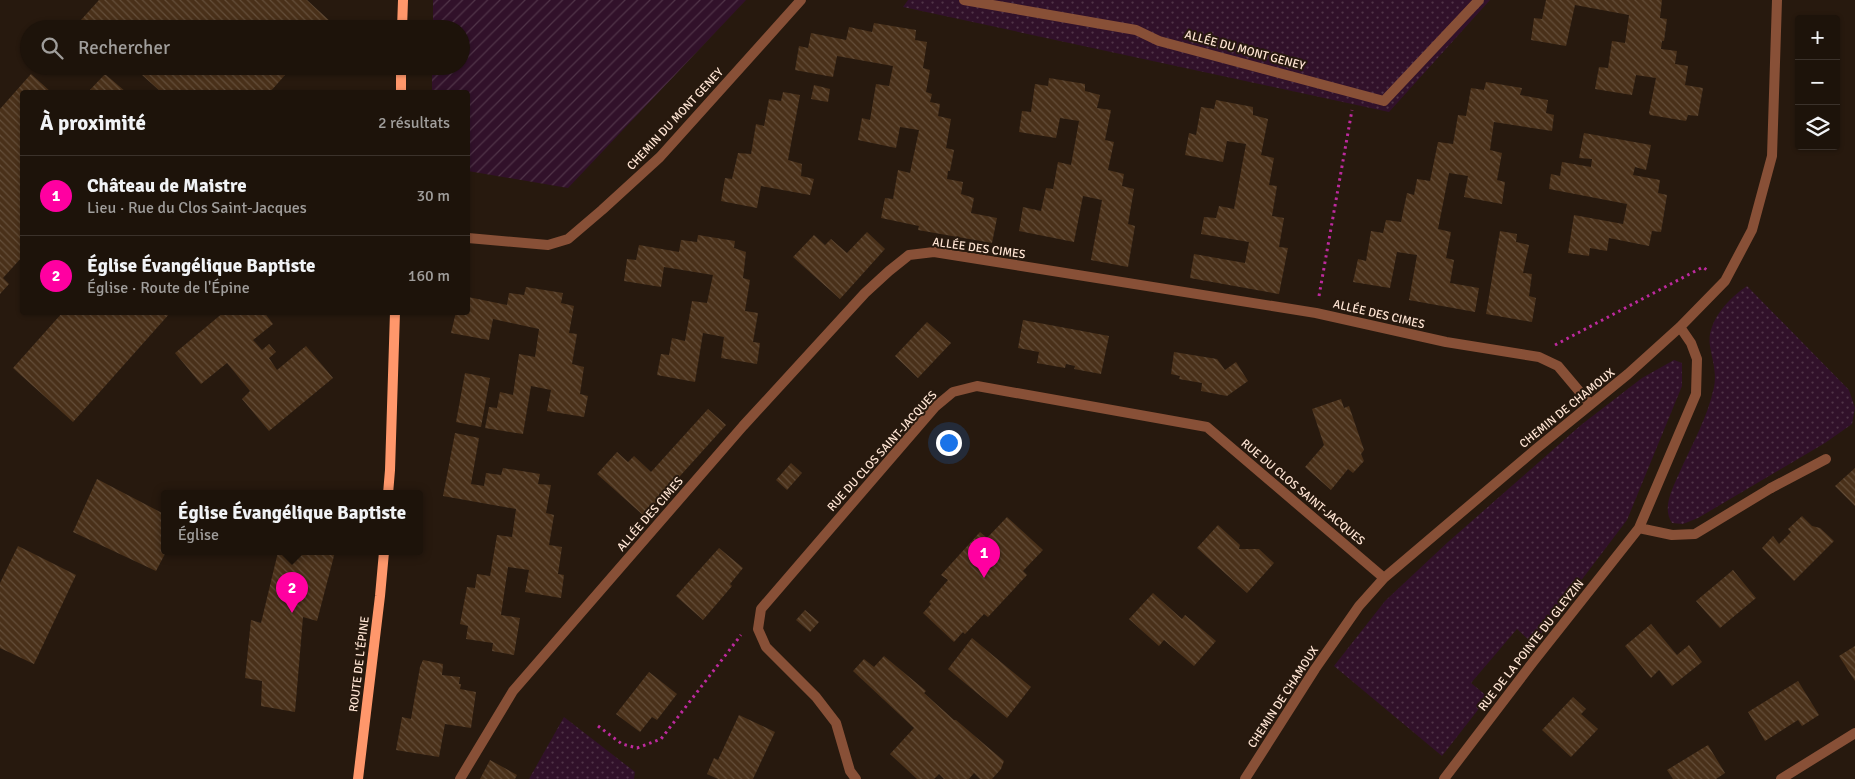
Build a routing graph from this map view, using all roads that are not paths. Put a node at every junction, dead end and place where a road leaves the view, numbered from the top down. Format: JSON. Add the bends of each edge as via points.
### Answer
{"nodes":[{"id":1,"x":403,"y":0,"type":"edge"},
{"id":2,"x":801,"y":0,"type":"edge"},
{"id":3,"x":964,"y":0,"type":"edge"},
{"id":4,"x":1479,"y":0,"type":"edge"},
{"id":5,"x":1777,"y":0,"type":"edge"},
{"id":6,"x":402,"y":20,"type":"edge"},
{"id":7,"x":401,"y":75,"type":"edge"},
{"id":8,"x":401,"y":90,"type":"edge"},
{"id":9,"x":470,"y":238,"type":"edge"},
{"id":10,"x":395,"y":315,"type":"edge"},
{"id":11,"x":1680,"y":328,"type":"junction"},
{"id":12,"x":1590,"y":404,"type":"junction"},
{"id":13,"x":1826,"y":459,"type":"dead end"},
{"id":14,"x":388,"y":490,"type":"edge"},
{"id":15,"x":1639,"y":528,"type":"junction"},
{"id":16,"x":384,"y":555,"type":"edge"},
{"id":17,"x":1384,"y":578,"type":"junction"},
{"id":18,"x":1855,"y":733,"type":"edge"},
{"id":19,"x":358,"y":779,"type":"edge"},
{"id":20,"x":460,"y":779,"type":"edge"},
{"id":21,"x":856,"y":779,"type":"edge"},
{"id":22,"x":1246,"y":779,"type":"edge"},
{"id":23,"x":1444,"y":779,"type":"edge"},
{"id":24,"x":1782,"y":779,"type":"edge"}],
"edges":[{"from":1,"to":6,"type":"street"},
{"from":2,"to":9,"type":"street","name":"CHEMIN DU MONT GENEY","via":[[660,157],[568,239],[548,245]]},
{"from":3,"to":4,"type":"street","name":"ALLÉE DU MONT GENEY","via":[[1136,30],[1158,41],[1384,101]]},
{"from":5,"to":11,"type":"street","name":"CHEMIN DE CHAMOUX","via":[[1772,156],[1752,230],[1725,281]]},
{"from":7,"to":8,"type":"street"},
{"from":10,"to":14,"type":"street"},
{"from":11,"to":12,"type":"street","name":"CHEMIN DE CHAMOUX"},
{"from":11,"to":15,"type":"street","name":"RUE DE LA POINTE DU GLEYZIN","via":[[1697,359],[1696,394]]},
{"from":12,"to":17,"type":"street","name":"CHEMIN DE CHAMOUX"},
{"from":12,"to":20,"type":"street","name":"ALLÉE DES CIMES","via":[[1558,366],[1539,358],[1446,342],[1316,313],[934,252],[909,256],[865,293],[756,412],[513,691]]},
{"from":13,"to":15,"type":"street","via":[[1694,534],[1672,535]]},
{"from":15,"to":23,"type":"street","name":"RUE DE LA POINTE DU GLEYZIN"},
{"from":16,"to":19,"type":"street","name":"ROUTE DE L'ÉPINE"},
{"from":17,"to":21,"type":"street","name":"RUE DU CLOS SAINT-JACQUES","via":[[1207,427],[977,386],[953,392],[935,407],[761,609],[758,628],[766,647],[816,697],[836,724],[850,771]]},
{"from":17,"to":22,"type":"street","name":"CHEMIN DE CHAMOUX","via":[[1359,606],[1315,669]]},
{"from":18,"to":24,"type":"street"}]}
